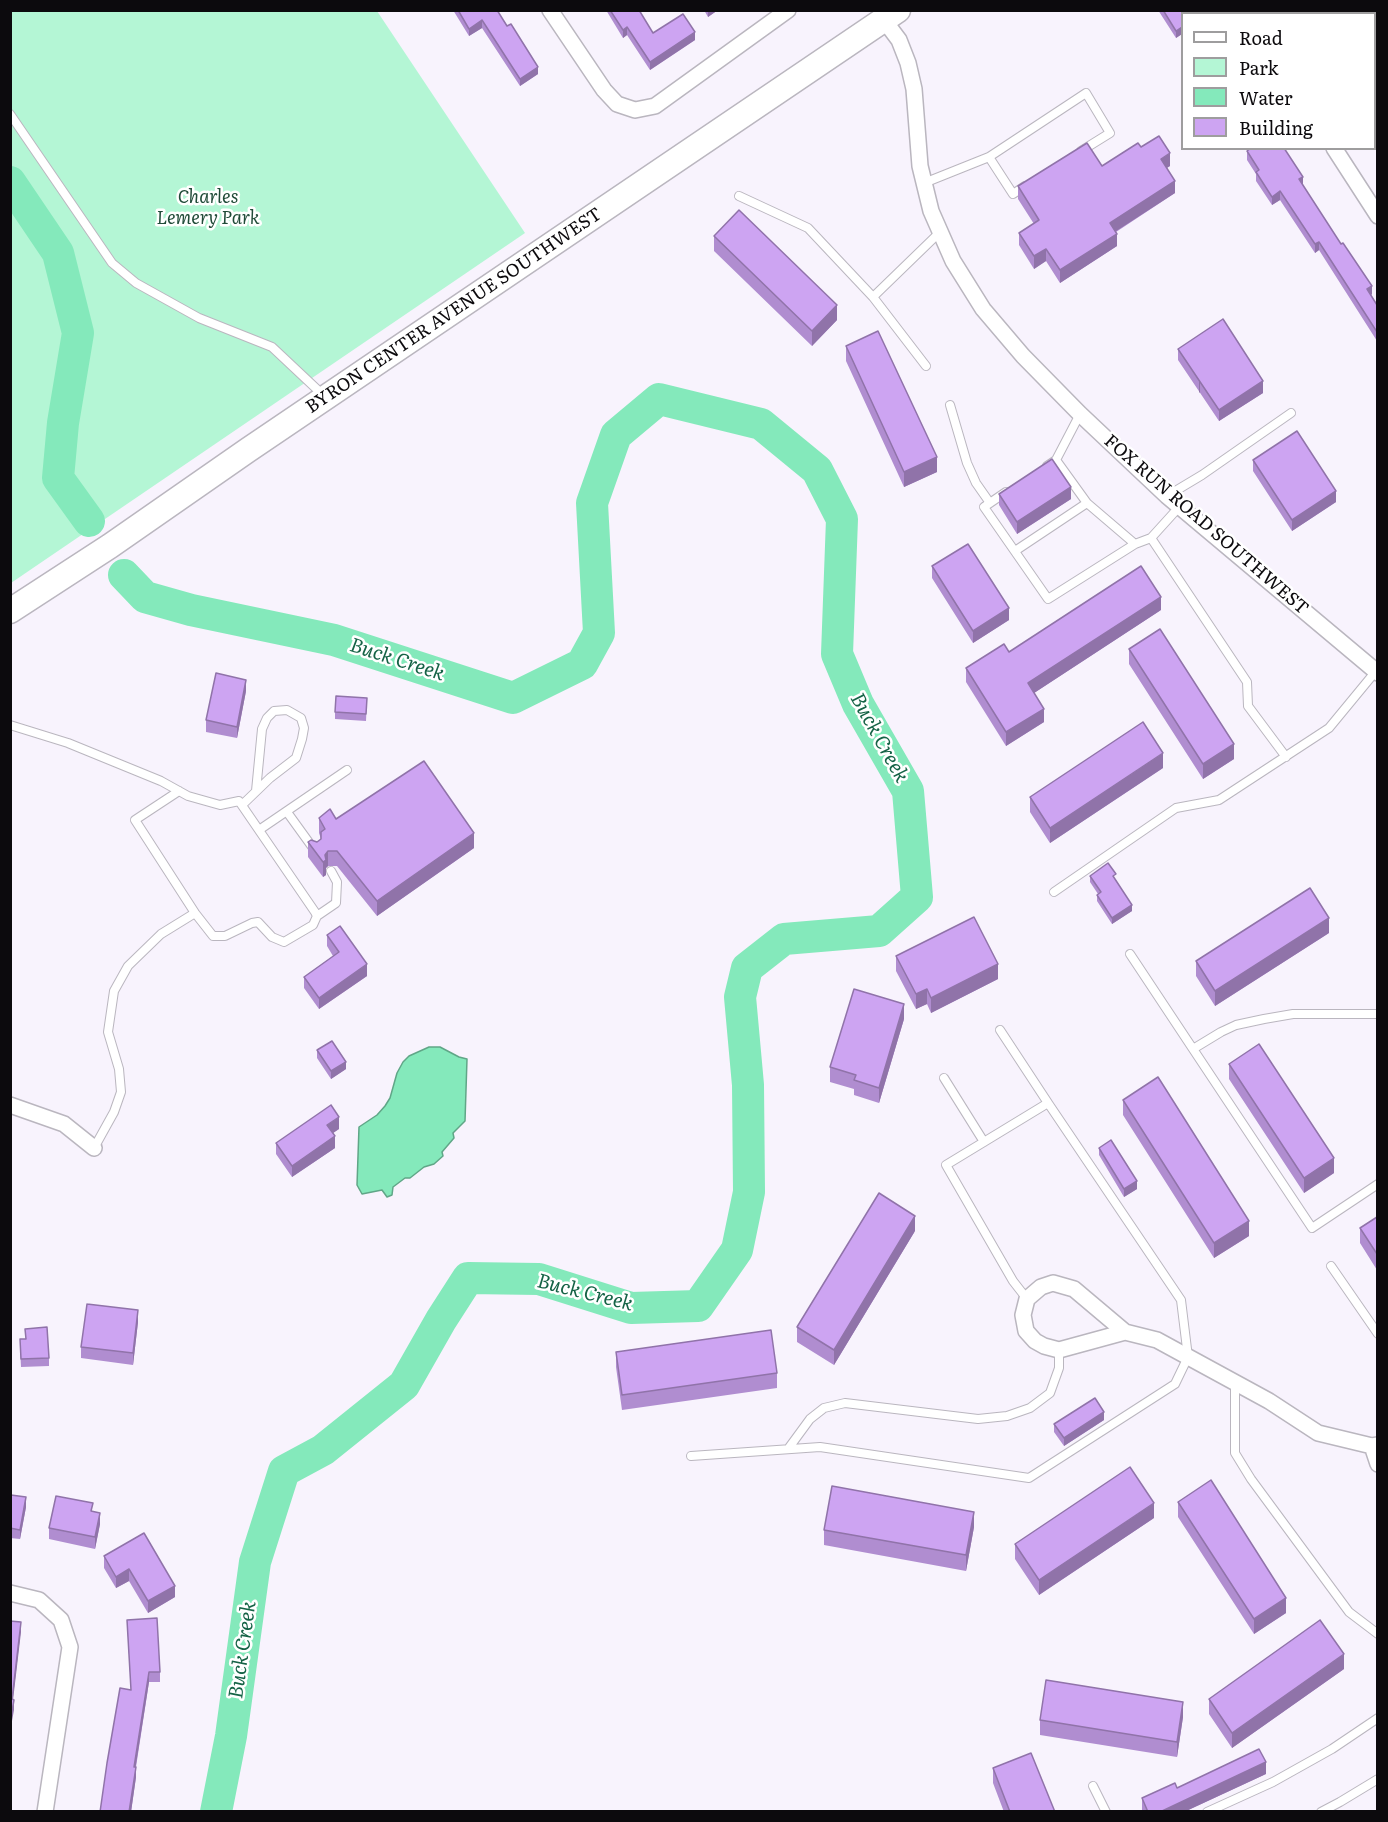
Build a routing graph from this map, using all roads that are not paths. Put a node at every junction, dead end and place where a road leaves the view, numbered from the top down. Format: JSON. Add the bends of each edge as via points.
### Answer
{"nodes":[{"id":1,"x":550,"y":10,"type":"edge"},
{"id":2,"x":788,"y":10,"type":"edge"},
{"id":3,"x":891,"y":15,"type":"edge"},
{"id":4,"x":10,"y":114,"type":"edge"},
{"id":5,"x":1335,"y":150,"type":"edge"},
{"id":6,"x":989,"y":157,"type":"junction"},
{"id":7,"x":1071,"y":157,"type":"edge"},
{"id":8,"x":1032,"y":182,"type":"edge"},
{"id":9,"x":924,"y":183,"type":"junction"},
{"id":10,"x":739,"y":196,"type":"dead end"},
{"id":11,"x":1377,"y":216,"type":"edge"},
{"id":12,"x":940,"y":232,"type":"junction"},
{"id":13,"x":873,"y":297,"type":"junction"},
{"id":14,"x":926,"y":366,"type":"dead end"},
{"id":15,"x":326,"y":397,"type":"junction"},
{"id":16,"x":950,"y":405,"type":"dead end"},
{"id":17,"x":1291,"y":413,"type":"dead end"},
{"id":18,"x":1080,"y":414,"type":"junction"},
{"id":19,"x":1056,"y":460,"type":"junction"},
{"id":20,"x":1037,"y":472,"type":"edge"},
{"id":21,"x":1009,"y":490,"type":"edge"},
{"id":22,"x":1167,"y":496,"type":"junction"},
{"id":23,"x":990,"y":503,"type":"junction"},
{"id":24,"x":1087,"y":503,"type":"junction"},
{"id":25,"x":1180,"y":506,"type":"junction"},
{"id":26,"x":1151,"y":538,"type":"junction"},
{"id":27,"x":1135,"y":544,"type":"junction"},
{"id":28,"x":1015,"y":551,"type":"junction"},
{"id":29,"x":10,"y":611,"type":"edge"},
{"id":30,"x":1376,"y":672,"type":"edge"},
{"id":31,"x":10,"y":725,"type":"edge"},
{"id":32,"x":1286,"y":757,"type":"junction"},
{"id":33,"x":346,"y":770,"type":"dead end"},
{"id":34,"x":178,"y":790,"type":"junction"},
{"id":35,"x":255,"y":791,"type":"junction"},
{"id":36,"x":242,"y":805,"type":"junction"},
{"id":37,"x":287,"y":812,"type":"junction"},
{"id":38,"x":259,"y":830,"type":"junction"},
{"id":39,"x":316,"y":851,"type":"edge"},
{"id":40,"x":331,"y":871,"type":"dead end"},
{"id":41,"x":1054,"y":892,"type":"dead end"},
{"id":42,"x":195,"y":913,"type":"junction"},
{"id":43,"x":317,"y":916,"type":"junction"},
{"id":44,"x":1130,"y":954,"type":"dead end"},
{"id":45,"x":1377,"y":1014,"type":"edge"},
{"id":46,"x":999,"y":1030,"type":"dead end"},
{"id":47,"x":1193,"y":1049,"type":"junction"},
{"id":48,"x":944,"y":1078,"type":"dead end"},
{"id":49,"x":1048,"y":1103,"type":"junction"},
{"id":50,"x":10,"y":1105,"type":"edge"},
{"id":51,"x":984,"y":1142,"type":"junction"},
{"id":52,"x":94,"y":1148,"type":"joint"},
{"id":53,"x":1377,"y":1184,"type":"edge"},
{"id":54,"x":1331,"y":1266,"type":"dead end"},
{"id":55,"x":1027,"y":1299,"type":"junction"},
{"id":56,"x":1125,"y":1332,"type":"junction"},
{"id":57,"x":1377,"y":1334,"type":"edge"},
{"id":58,"x":1059,"y":1350,"type":"junction"},
{"id":59,"x":1188,"y":1357,"type":"junction"},
{"id":60,"x":1234,"y":1383,"type":"junction"},
{"id":61,"x":1375,"y":1445,"type":"edge"},
{"id":62,"x":788,"y":1449,"type":"junction"},
{"id":63,"x":691,"y":1456,"type":"dead end"},
{"id":64,"x":1377,"y":1464,"type":"edge"},
{"id":65,"x":10,"y":1593,"type":"edge"},
{"id":66,"x":1377,"y":1634,"type":"edge"},
{"id":67,"x":1377,"y":1718,"type":"edge"},
{"id":68,"x":1377,"y":1779,"type":"edge"},
{"id":69,"x":1093,"y":1786,"type":"dead end"},
{"id":70,"x":45,"y":1812,"type":"edge"},
{"id":71,"x":1106,"y":1812,"type":"edge"},
{"id":72,"x":1207,"y":1812,"type":"edge"},
{"id":73,"x":1321,"y":1812,"type":"edge"}],
"edges":[{"from":1,"to":2,"type":"street","via":[[604,90],[617,104],[635,110],[655,106]]},
{"from":3,"to":9,"type":"street","name":"FOX RUN ROAD SOUTHWEST","via":[[915,89]]},
{"from":3,"to":15,"type":"main road","name":"BYRON CENTER AVENUE SOUTHWEST"},
{"from":4,"to":15,"type":"lane","via":[[112,263],[136,283],[198,318],[272,347]]},
{"from":5,"to":11,"type":"street"},
{"from":6,"to":7,"type":"lane","via":[[1086,93],[1110,133]]},
{"from":6,"to":8,"type":"lane","via":[[1013,194]]},
{"from":6,"to":9,"type":"lane"},
{"from":9,"to":12,"type":"street","name":"FOX RUN ROAD SOUTHWEST"},
{"from":10,"to":13,"type":"lane","via":[[808,228]]},
{"from":12,"to":13,"type":"lane"},
{"from":12,"to":18,"type":"street","name":"FOX RUN ROAD SOUTHWEST","via":[[952,261],[983,309]]},
{"from":13,"to":14,"type":"lane"},
{"from":15,"to":29,"type":"main road","name":"BYRON CENTER AVENUE SOUTHWEST"},
{"from":16,"to":23,"type":"lane","via":[[967,463]]},
{"from":17,"to":22,"type":"lane"},
{"from":18,"to":19,"type":"lane"},
{"from":18,"to":22,"type":"street","name":"FOX RUN ROAD SOUTHWEST"},
{"from":19,"to":20,"type":"lane"},
{"from":19,"to":24,"type":"lane"},
{"from":21,"to":23,"type":"lane"},
{"from":22,"to":25,"type":"street","name":"FOX RUN ROAD SOUTHWEST"},
{"from":23,"to":28,"type":"lane","via":[[984,507]]},
{"from":24,"to":27,"type":"lane"},
{"from":24,"to":28,"type":"lane"},
{"from":25,"to":26,"type":"lane"},
{"from":25,"to":30,"type":"street","name":"FOX RUN ROAD SOUTHWEST"},
{"from":26,"to":27,"type":"lane"},
{"from":26,"to":32,"type":"lane","via":[[1247,682],[1248,706]]},
{"from":27,"to":28,"type":"lane","via":[[1048,599]]},
{"from":30,"to":32,"type":"lane","via":[[1329,728]]},
{"from":31,"to":34,"type":"lane","via":[[68,743]]},
{"from":32,"to":41,"type":"lane","via":[[1219,800],[1176,808]]},
{"from":33,"to":37,"type":"lane"},
{"from":34,"to":36,"type":"lane","via":[[220,805],[239,801]]},
{"from":34,"to":42,"type":"lane","via":[[135,820]]},
{"from":35,"to":35,"type":"lane","via":[[296,758],[304,728],[301,718],[286,710],[274,711],[262,729]]},
{"from":35,"to":36,"type":"lane"},
{"from":36,"to":38,"type":"lane"},
{"from":37,"to":38,"type":"lane"},
{"from":37,"to":39,"type":"lane"},
{"from":38,"to":43,"type":"lane"},
{"from":40,"to":43,"type":"lane","via":[[337,882],[336,903]]},
{"from":42,"to":43,"type":"lane","via":[[213,936],[225,936],[258,922],[272,938],[284,942],[313,925]]},
{"from":42,"to":52,"type":"lane","via":[[161,934],[128,966],[114,991],[108,1032],[121,1092]]},
{"from":44,"to":47,"type":"lane"},
{"from":45,"to":47,"type":"lane","via":[[1293,1014],[1236,1024]]},
{"from":46,"to":49,"type":"lane"},
{"from":47,"to":53,"type":"lane","via":[[1312,1228]]},
{"from":48,"to":51,"type":"lane"},
{"from":49,"to":51,"type":"lane"},
{"from":49,"to":59,"type":"lane","via":[[1181,1300]]},
{"from":50,"to":52,"type":"street","via":[[64,1124]]},
{"from":51,"to":55,"type":"lane","via":[[946,1165],[1012,1281]]},
{"from":54,"to":57,"type":"lane"},
{"from":55,"to":56,"type":"street","via":[[1053,1283],[1074,1289]]},
{"from":55,"to":58,"type":"street","via":[[1023,1315],[1026,1331],[1035,1341]]},
{"from":56,"to":58,"type":"street"},
{"from":56,"to":59,"type":"street","via":[[1157,1340]]},
{"from":58,"to":62,"type":"lane","via":[[1059,1368],[1050,1393],[1030,1408],[1007,1416],[978,1419],[845,1403],[824,1408],[810,1419]]},
{"from":59,"to":60,"type":"street"},
{"from":59,"to":62,"type":"lane","via":[[1175,1384],[1029,1478],[820,1447]]},
{"from":60,"to":61,"type":"street","via":[[1318,1432]]},
{"from":60,"to":66,"type":"lane","via":[[1235,1452],[1349,1612]]},
{"from":61,"to":64,"type":"street"},
{"from":62,"to":63,"type":"lane"},
{"from":65,"to":70,"type":"street","via":[[39,1600],[46,1606],[61,1620],[70,1647]]},
{"from":67,"to":72,"type":"lane","via":[[1273,1782]]},
{"from":68,"to":73,"type":"lane"},
{"from":69,"to":71,"type":"lane"}]}
